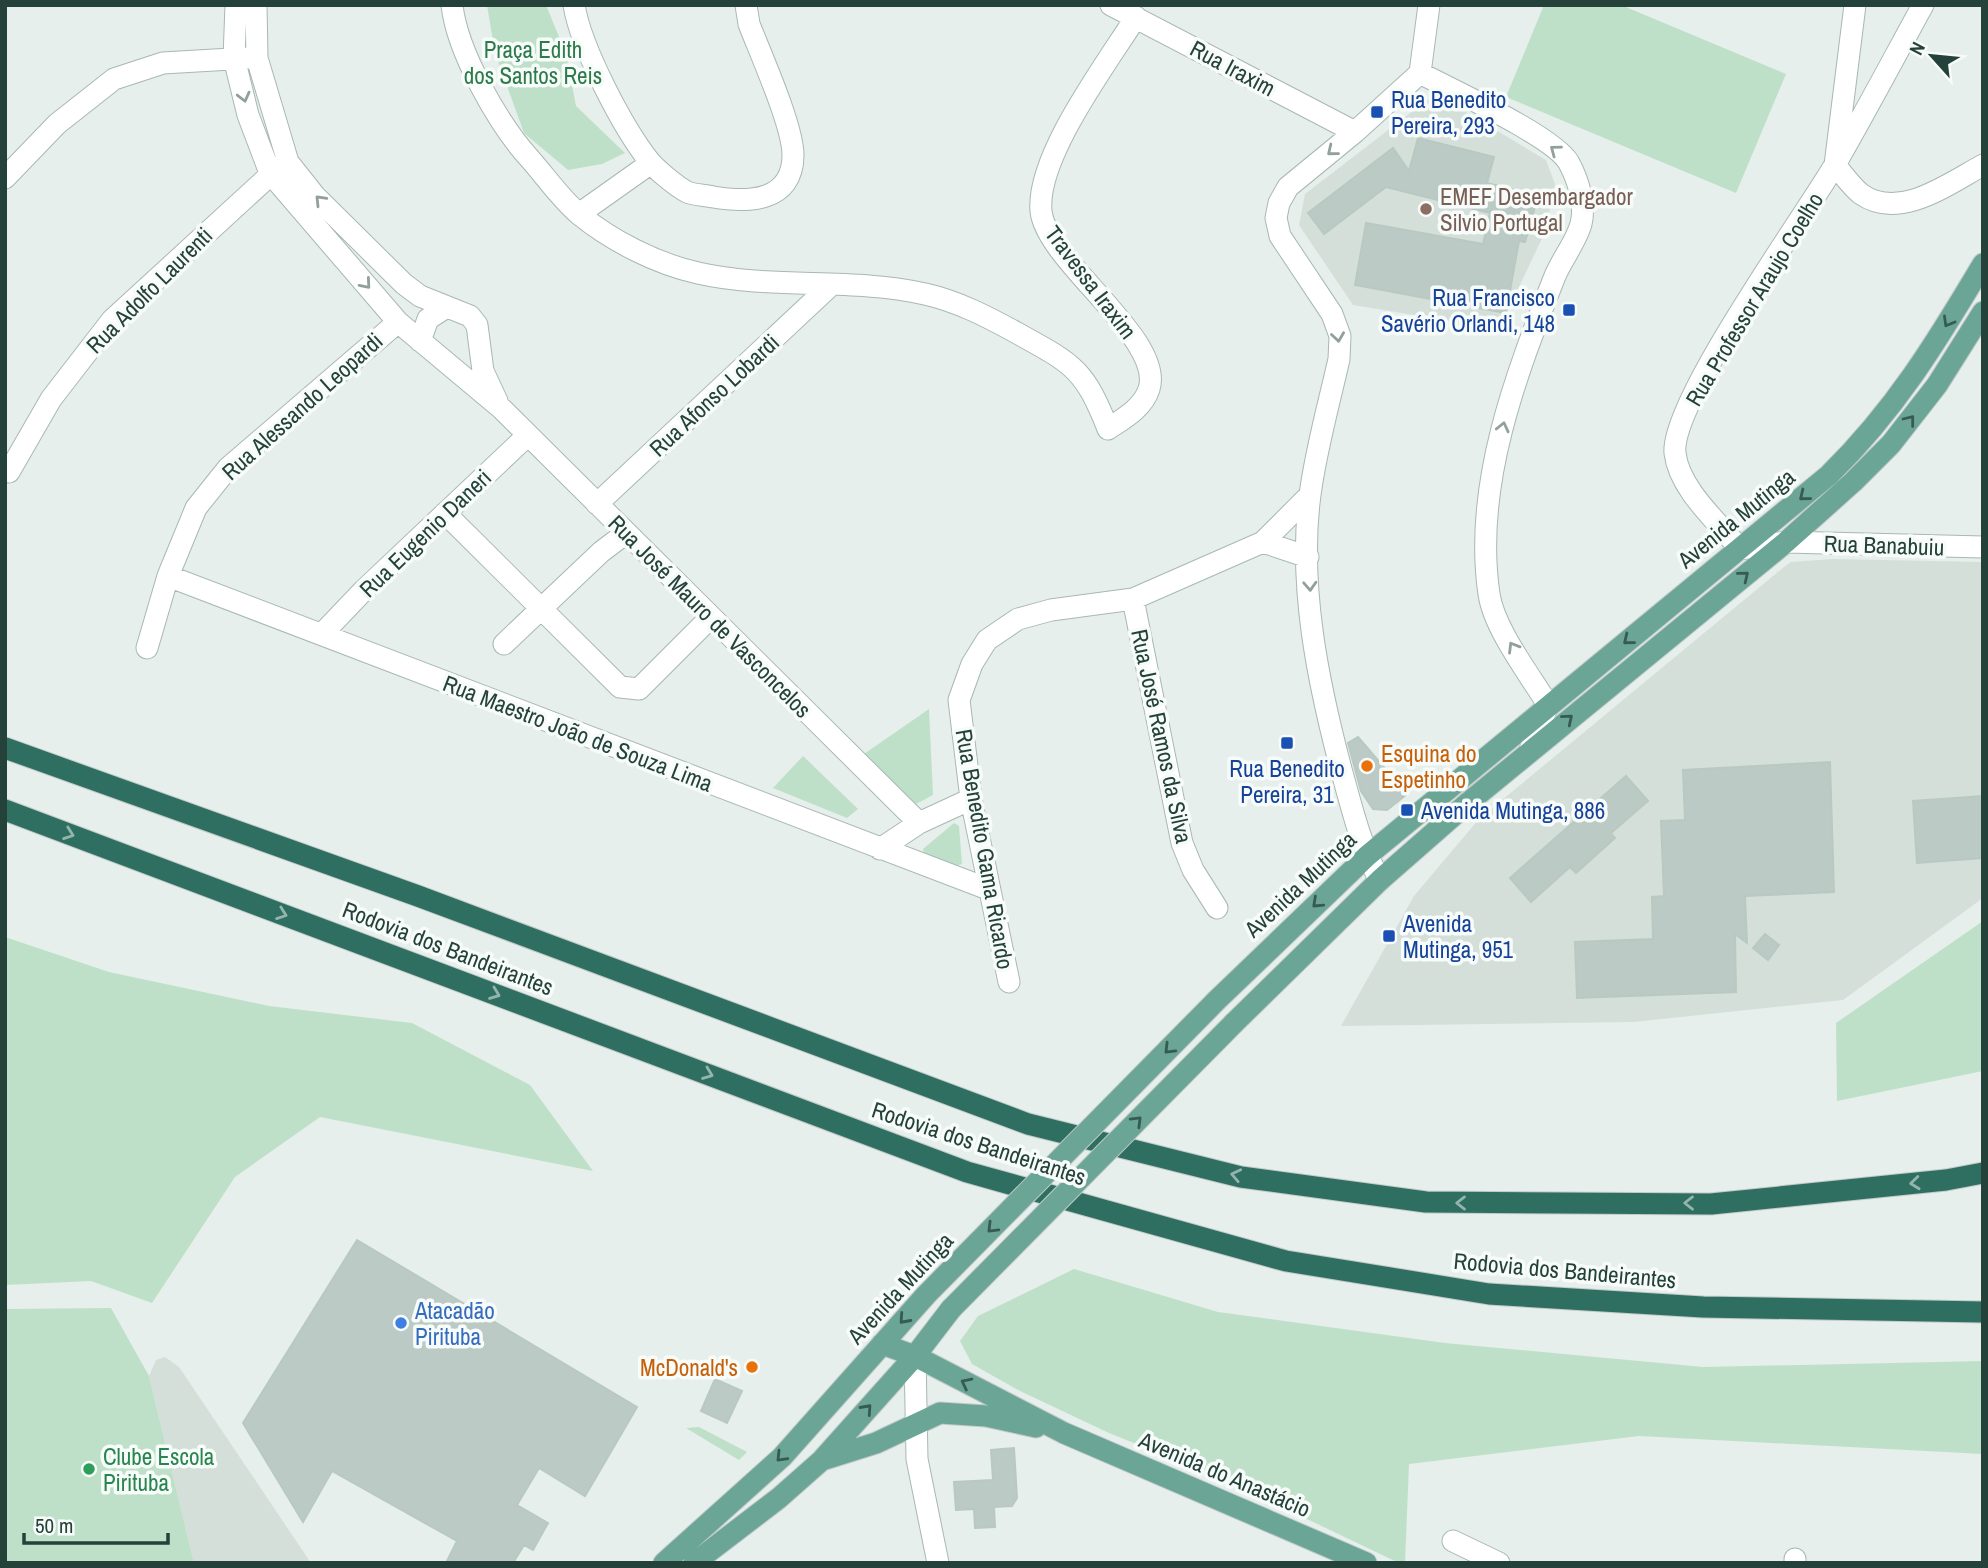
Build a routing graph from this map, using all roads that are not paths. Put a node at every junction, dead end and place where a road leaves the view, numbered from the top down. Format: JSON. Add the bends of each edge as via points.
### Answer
{"nodes":[{"id":1,"x":236,"y":5,"type":"edge"},
{"id":2,"x":256,"y":5,"type":"edge"},
{"id":3,"x":452,"y":5,"type":"edge"},
{"id":4,"x":574,"y":5,"type":"edge"},
{"id":5,"x":746,"y":5,"type":"edge"},
{"id":6,"x":1111,"y":5,"type":"edge"},
{"id":7,"x":1429,"y":5,"type":"edge"},
{"id":8,"x":1855,"y":5,"type":"edge"},
{"id":9,"x":1923,"y":5,"type":"edge"},
{"id":10,"x":1136,"y":17,"type":"junction"},
{"id":11,"x":234,"y":58,"type":"junction"},
{"id":12,"x":257,"y":58,"type":"junction"},
{"id":13,"x":1420,"y":73,"type":"junction"},
{"id":14,"x":1355,"y":132,"type":"junction"},
{"id":15,"x":651,"y":163,"type":"junction"},
{"id":16,"x":1835,"y":165,"type":"junction"},
{"id":17,"x":1983,"y":165,"type":"edge"},
{"id":18,"x":279,"y":167,"type":"junction"},
{"id":19,"x":5,"y":178,"type":"edge"},
{"id":20,"x":579,"y":214,"type":"junction"},
{"id":21,"x":1983,"y":264,"type":"edge"},
{"id":22,"x":831,"y":285,"type":"junction"},
{"id":23,"x":445,"y":308,"type":"junction"},
{"id":24,"x":1983,"y":312,"type":"edge"},
{"id":25,"x":398,"y":321,"type":"junction"},
{"id":26,"x":420,"y":341,"type":"junction"},
{"id":27,"x":479,"y":341,"type":"junction"},
{"id":28,"x":446,"y":364,"type":"junction"},
{"id":29,"x":502,"y":409,"type":"junction"},
{"id":30,"x":528,"y":435,"type":"junction"},
{"id":31,"x":9,"y":472,"type":"dead end"},
{"id":32,"x":1310,"y":495,"type":"junction"},
{"id":33,"x":597,"y":504,"type":"junction"},
{"id":34,"x":445,"y":513,"type":"junction"},
{"id":35,"x":626,"y":533,"type":"junction"},
{"id":36,"x":1263,"y":542,"type":"junction"},
{"id":37,"x":1786,"y":542,"type":"junction"},
{"id":38,"x":1983,"y":547,"type":"edge"},
{"id":39,"x":1740,"y":549,"type":"junction"},
{"id":40,"x":1308,"y":556,"type":"junction"},
{"id":41,"x":168,"y":576,"type":"junction"},
{"id":42,"x":1133,"y":599,"type":"junction"},
{"id":43,"x":540,"y":610,"type":"junction"},
{"id":44,"x":711,"y":617,"type":"junction"},
{"id":45,"x":323,"y":633,"type":"junction"},
{"id":46,"x":504,"y":645,"type":"dead end"},
{"id":47,"x":147,"y":648,"type":"dead end"},
{"id":48,"x":1549,"y":705,"type":"junction"},
{"id":49,"x":5,"y":748,"type":"edge"},
{"id":50,"x":1530,"y":750,"type":"junction"},
{"id":51,"x":971,"y":799,"type":"junction"},
{"id":52,"x":5,"y":810,"type":"edge"},
{"id":53,"x":919,"y":823,"type":"junction"},
{"id":54,"x":880,"y":849,"type":"junction"},
{"id":55,"x":1367,"y":856,"type":"junction"},
{"id":56,"x":1380,"y":880,"type":"junction"},
{"id":57,"x":988,"y":889,"type":"junction"},
{"id":58,"x":1217,"y":908,"type":"dead end"},
{"id":59,"x":1009,"y":982,"type":"dead end"},
{"id":60,"x":1983,"y":1173,"type":"edge"},
{"id":61,"x":1983,"y":1312,"type":"edge"},
{"id":62,"x":882,"y":1344,"type":"junction"},
{"id":63,"x":915,"y":1356,"type":"junction"},
{"id":64,"x":843,"y":1388,"type":"junction"},
{"id":65,"x":914,"y":1427,"type":"junction"},
{"id":66,"x":1064,"y":1433,"type":"junction"},
{"id":67,"x":822,"y":1460,"type":"junction"},
{"id":68,"x":1453,"y":1541,"type":"dead end"},
{"id":69,"x":664,"y":1563,"type":"edge"},
{"id":70,"x":694,"y":1563,"type":"edge"},
{"id":71,"x":938,"y":1563,"type":"edge"},
{"id":72,"x":1366,"y":1563,"type":"edge"},
{"id":73,"x":1499,"y":1563,"type":"edge"}],
"edges":[{"from":1,"to":11,"type":"street","name":"Rua José Mauro de Vasconcelos"},
{"from":2,"to":12,"type":"street","name":"Rua José Mauro de Vasconcelos"},
{"from":3,"to":20,"type":"street","via":[[478,81],[516,144]]},
{"from":4,"to":15,"type":"street","via":[[577,22],[611,97]]},
{"from":5,"to":15,"type":"street","via":[[791,137],[793,157],[788,176],[780,188],[760,200],[729,200],[688,192]]},
{"from":6,"to":10,"type":"street","name":"Rua Iraxim"},
{"from":7,"to":13,"type":"street"},
{"from":8,"to":16,"type":"street"},
{"from":9,"to":16,"type":"street","name":"Rua Professor Araujo Coelho"},
{"from":10,"to":14,"type":"street","name":"Rua Iraxim"},
{"from":10,"to":22,"type":"street","name":"Travessa Iraxim","via":[[1055,152],[1042,189],[1041,213],[1056,243],[1135,339],[1149,369],[1150,388],[1135,411],[1108,429],[1088,383],[1077,371],[964,306],[925,294]]},
{"from":11,"to":12,"type":"street"},
{"from":11,"to":18,"type":"street","name":"Rua José Mauro de Vasconcelos","one_way":true,"via":[[248,115]]},
{"from":11,"to":19,"type":"street","via":[[163,64],[114,79],[58,124]]},
{"from":12,"to":18,"type":"street","name":"Rua José Mauro de Vasconcelos"},
{"from":13,"to":14,"type":"street"},
{"from":48,"to":13,"type":"street","one_way":true,"via":[[1503,630],[1489,596],[1489,493],[1504,420],[1556,274],[1581,223],[1581,191],[1567,160],[1538,137]]},
{"from":14,"to":32,"type":"street","one_way":true,"via":[[1288,187],[1276,218],[1280,236],[1332,314],[1340,336]]},
{"from":15,"to":20,"type":"street"},
{"from":16,"to":17,"type":"street","via":[[1859,193],[1898,206]]},
{"from":16,"to":39,"type":"street","name":"Rua Professor Araujo Coelho","via":[[1724,340],[1678,427],[1675,452],[1682,477]]},
{"from":23,"to":18,"type":"street","name":"Rua José Mauro de Vasconcelos","one_way":true,"via":[[404,284]]},
{"from":18,"to":25,"type":"street","name":"Rua José Mauro de Vasconcelos","one_way":true},
{"from":18,"to":31,"type":"street","name":"Rua Adolfo Laurenti","via":[[105,328],[51,399]]},
{"from":20,"to":22,"type":"street","via":[[624,244],[698,273]]},
{"from":21,"to":39,"type":"main road","name":"Avenida Mutinga","one_way":true,"via":[[1917,374],[1861,444]]},
{"from":22,"to":33,"type":"street","name":"Rua Afonso Lobardi"},
{"from":23,"to":26,"type":"street","via":[[428,319]]},
{"from":23,"to":27,"type":"street","name":"Rua José Mauro de Vasconcelos","via":[[470,316]]},
{"from":37,"to":24,"type":"main road","name":"Avenida Mutinga","one_way":true,"via":[[1891,444],[1937,385]]},
{"from":25,"to":26,"type":"street","name":"Rua José Mauro de Vasconcelos"},
{"from":25,"to":41,"type":"street","name":"Rua Alessando Leopardi","via":[[228,468],[196,508]]},
{"from":26,"to":28,"type":"street","name":"Rua José Mauro de Vasconcelos"},
{"from":27,"to":28,"type":"street","via":[[466,358]]},
{"from":27,"to":29,"type":"street","name":"Rua José Mauro de Vasconcelos","via":[[483,371]]},
{"from":28,"to":29,"type":"street","name":"Rua José Mauro de Vasconcelos"},
{"from":29,"to":30,"type":"street","name":"Rua José Mauro de Vasconcelos"},
{"from":30,"to":33,"type":"street","name":"Rua José Mauro de Vasconcelos"},
{"from":30,"to":34,"type":"street","name":"Rua Eugenio Daneri"},
{"from":32,"to":36,"type":"street","name":"Rua Benedito Gama Ricardo"},
{"from":32,"to":40,"type":"street"},
{"from":33,"to":35,"type":"street","name":"Rua José Mauro de Vasconcelos"},
{"from":34,"to":43,"type":"street"},
{"from":34,"to":45,"type":"street","name":"Rua Eugenio Daneri"},
{"from":35,"to":43,"type":"street"},
{"from":35,"to":44,"type":"street","name":"Rua José Mauro de Vasconcelos"},
{"from":36,"to":40,"type":"street"},
{"from":36,"to":42,"type":"street","name":"Rua Benedito Gama Ricardo"},
{"from":37,"to":38,"type":"street","name":"Rua Banabuiu"},
{"from":37,"to":39,"type":"street"},
{"from":50,"to":37,"type":"main road","name":"Avenida Mutinga","one_way":true},
{"from":39,"to":48,"type":"main road","name":"Avenida Mutinga","one_way":true},
{"from":40,"to":55,"type":"street","one_way":true,"via":[[1323,700]]},
{"from":41,"to":45,"type":"street","name":"Rua Maestro João de Souza Lima"},
{"from":41,"to":47,"type":"street","name":"Rua Alessando Leopardi"},
{"from":42,"to":51,"type":"street","name":"Rua Benedito Gama Ricardo","via":[[1018,619],[987,640],[972,664],[959,701]]},
{"from":42,"to":58,"type":"street","name":"Rua José Ramos da Silva","via":[[1182,843]]},
{"from":43,"to":44,"type":"street","via":[[620,687],[629,690],[639,689]]},
{"from":43,"to":46,"type":"street"},
{"from":44,"to":53,"type":"street","name":"Rua José Mauro de Vasconcelos"},
{"from":45,"to":54,"type":"street","name":"Rua Maestro João de Souza Lima"},
{"from":48,"to":50,"type":"street"},
{"from":48,"to":55,"type":"main road","name":"Avenida Mutinga"},
{"from":60,"to":49,"type":"highway","name":"Rodovia dos Bandeirantes","one_way":true,"via":[[1711,1203],[1426,1202],[1241,1177],[1027,1124],[418,896]]},
{"from":50,"to":56,"type":"main road","name":"Avenida Mutinga"},
{"from":51,"to":53,"type":"street"},
{"from":51,"to":57,"type":"street","name":"Rua Benedito Gama Ricardo"},
{"from":52,"to":61,"type":"highway","name":"Rodovia dos Bandeirantes","one_way":true,"via":[[967,1172],[1286,1261],[1489,1294],[1703,1307]]},
{"from":53,"to":54,"type":"street"},
{"from":54,"to":57,"type":"street","name":"Rua Maestro João de Souza Lima"},
{"from":55,"to":56,"type":"street"},
{"from":55,"to":62,"type":"main road","name":"Avenida Mutinga","one_way":true,"bridge":true,"via":[[1217,1000]]},
{"from":63,"to":56,"type":"main road","name":"Avenida Mutinga","one_way":true,"bridge":true,"via":[[951,1309]]},
{"from":57,"to":59,"type":"street","name":"Rua Benedito Gama Ricardo"},
{"from":62,"to":63,"type":"main road","name":"Avenida do Anastácio"},
{"from":62,"to":64,"type":"main road","name":"Avenida Mutinga"},
{"from":63,"to":65,"type":"street"},
{"from":66,"to":63,"type":"main road","name":"Avenida do Anastácio","one_way":true},
{"from":67,"to":63,"type":"main road","name":"Avenida Mutinga","one_way":true},
{"from":64,"to":67,"type":"main road","via":[[817,1434]]},
{"from":64,"to":69,"type":"main road","name":"Avenida Mutinga","one_way":true,"via":[[754,1484]]},
{"from":65,"to":66,"type":"main road","name":"Avenida do Anastácio","via":[[952,1412]]},
{"from":65,"to":67,"type":"main road","name":"Avenida do Anastácio"},
{"from":65,"to":71,"type":"street"},
{"from":66,"to":72,"type":"main road","name":"Avenida do Anastácio"},
{"from":67,"to":70,"type":"main road","name":"Avenida Mutinga"},
{"from":68,"to":73,"type":"street"}]}
